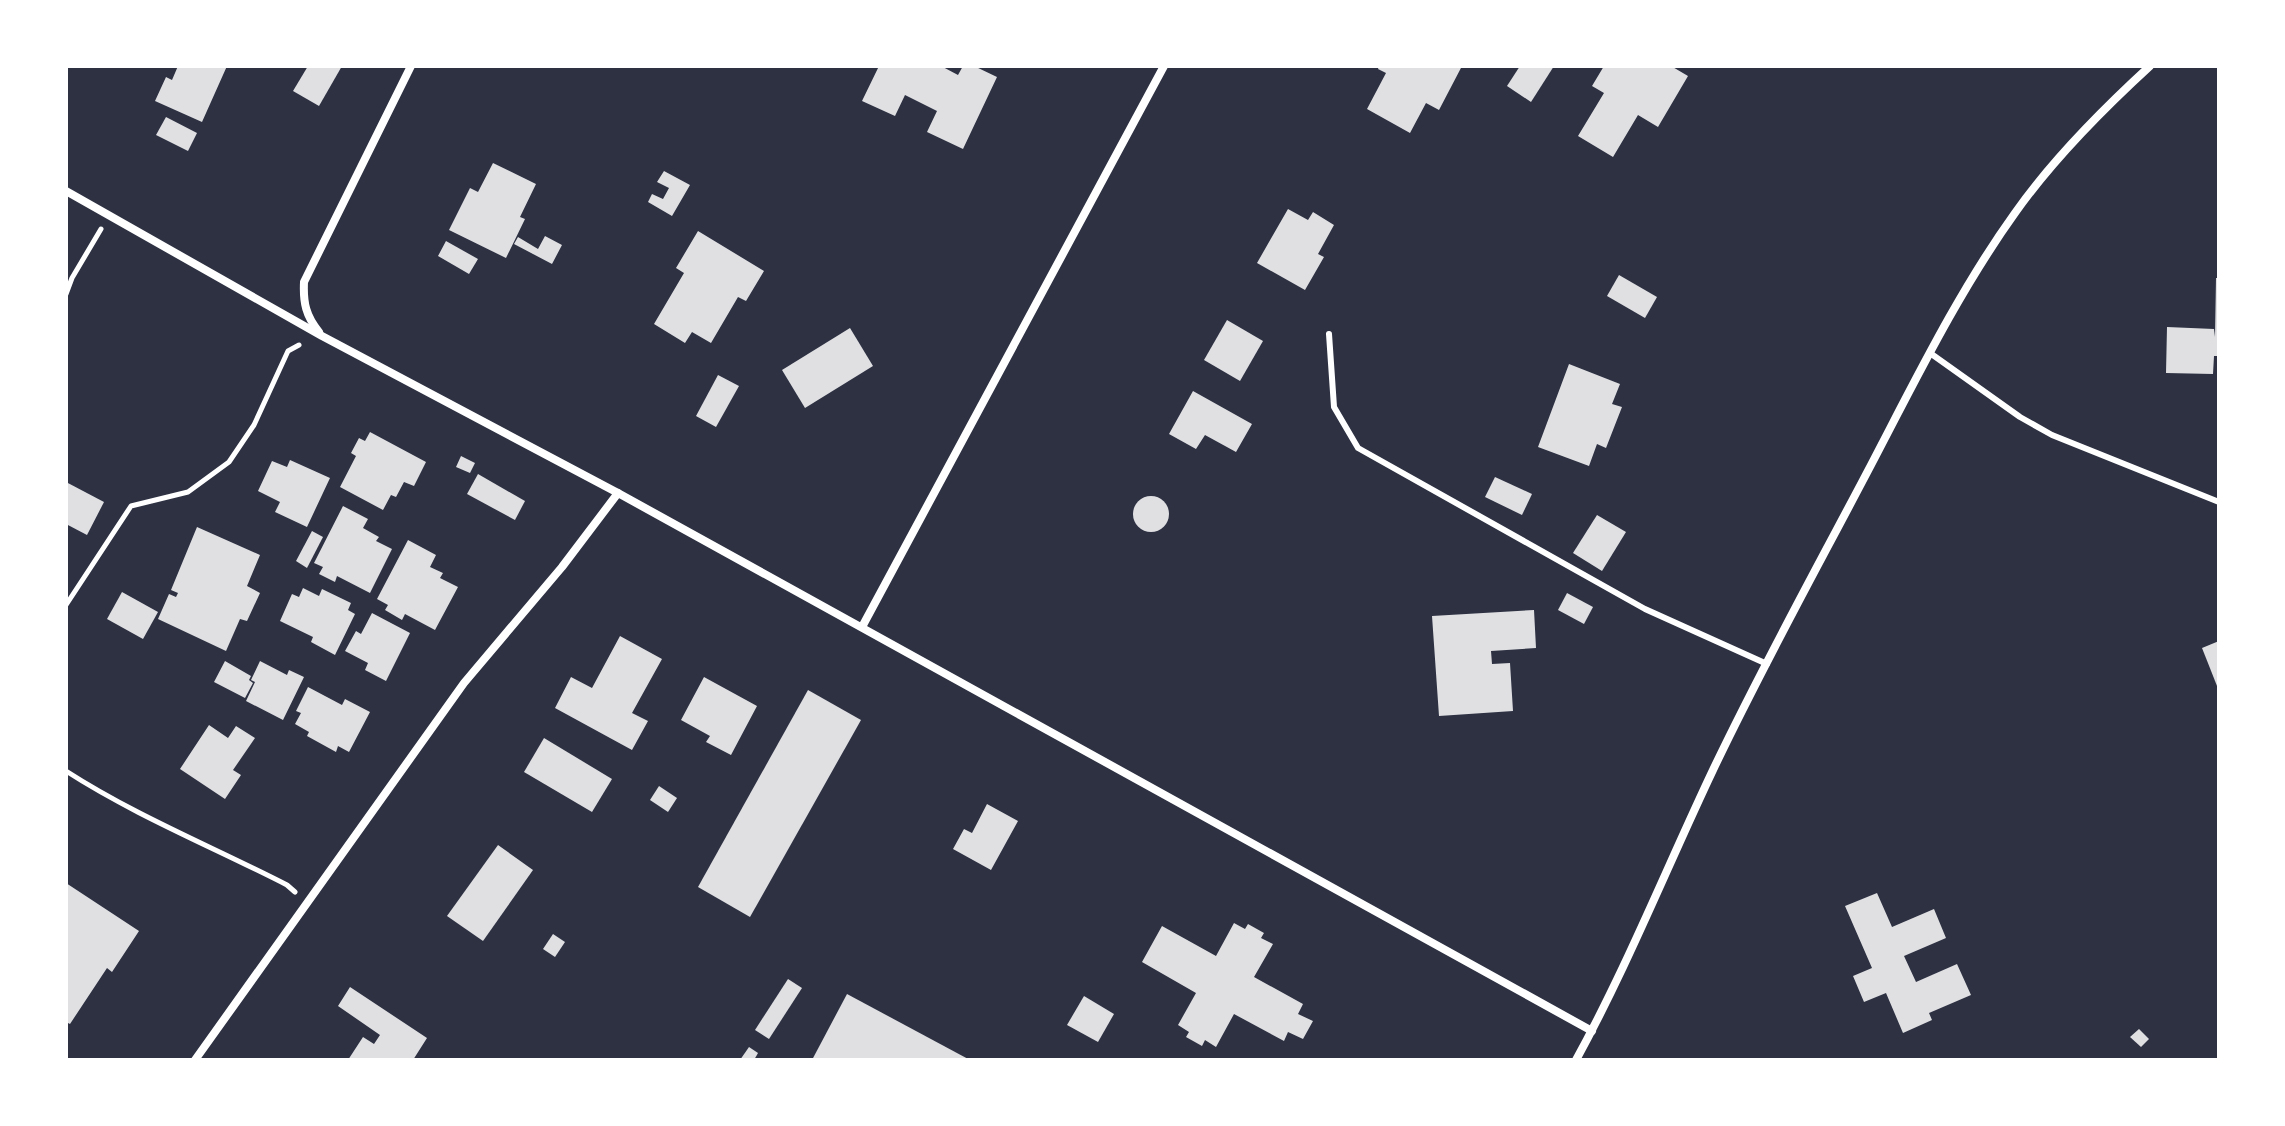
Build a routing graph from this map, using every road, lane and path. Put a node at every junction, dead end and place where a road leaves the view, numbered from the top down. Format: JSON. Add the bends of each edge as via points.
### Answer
{"nodes":[{"id":1,"x":411,"y":66,"type":"edge"},
{"id":2,"x":1164,"y":66,"type":"edge"},
{"id":3,"x":2150,"y":66,"type":"edge"},
{"id":4,"x":66,"y":191,"type":"edge"},
{"id":5,"x":110,"y":214,"type":"junction"},
{"id":6,"x":66,"y":294,"type":"edge"},
{"id":7,"x":1329,"y":334,"type":"dead end"},
{"id":8,"x":322,"y":336,"type":"junction"},
{"id":9,"x":1930,"y":353,"type":"junction"},
{"id":10,"x":618,"y":493,"type":"junction"},
{"id":11,"x":2219,"y":502,"type":"edge"},
{"id":12,"x":66,"y":605,"type":"edge"},
{"id":13,"x":862,"y":627,"type":"junction"},
{"id":14,"x":1767,"y":664,"type":"junction"},
{"id":15,"x":66,"y":771,"type":"edge"},
{"id":16,"x":306,"y":902,"type":"junction"},
{"id":17,"x":1592,"y":1031,"type":"junction"},
{"id":18,"x":195,"y":1060,"type":"edge"},
{"id":19,"x":1576,"y":1060,"type":"edge"}],
"edges":[{"from":1,"to":8,"type":"street","via":[[304,282],[309,319]]},
{"from":2,"to":13,"type":"street"},
{"from":3,"to":9,"type":"street","via":[[2064,153],[2016,211]]},
{"from":4,"to":5,"type":"street"},
{"from":5,"to":6,"type":"path"},
{"from":5,"to":8,"type":"street"},
{"from":7,"to":14,"type":"lane","via":[[1334,407],[1358,448],[1645,609]]},
{"from":8,"to":10,"type":"street"},
{"from":8,"to":12,"type":"path","via":[[288,351],[254,425],[229,462],[188,492],[131,506]]},
{"from":9,"to":11,"type":"lane","via":[[2052,435]]},
{"from":9,"to":14,"type":"street"},
{"from":10,"to":13,"type":"street"},
{"from":10,"to":16,"type":"street","via":[[464,683]]},
{"from":13,"to":17,"type":"street"},
{"from":14,"to":17,"type":"street"},
{"from":15,"to":16,"type":"path","via":[[134,812],[287,885]]},
{"from":16,"to":18,"type":"street"},
{"from":17,"to":19,"type":"street"}]}
